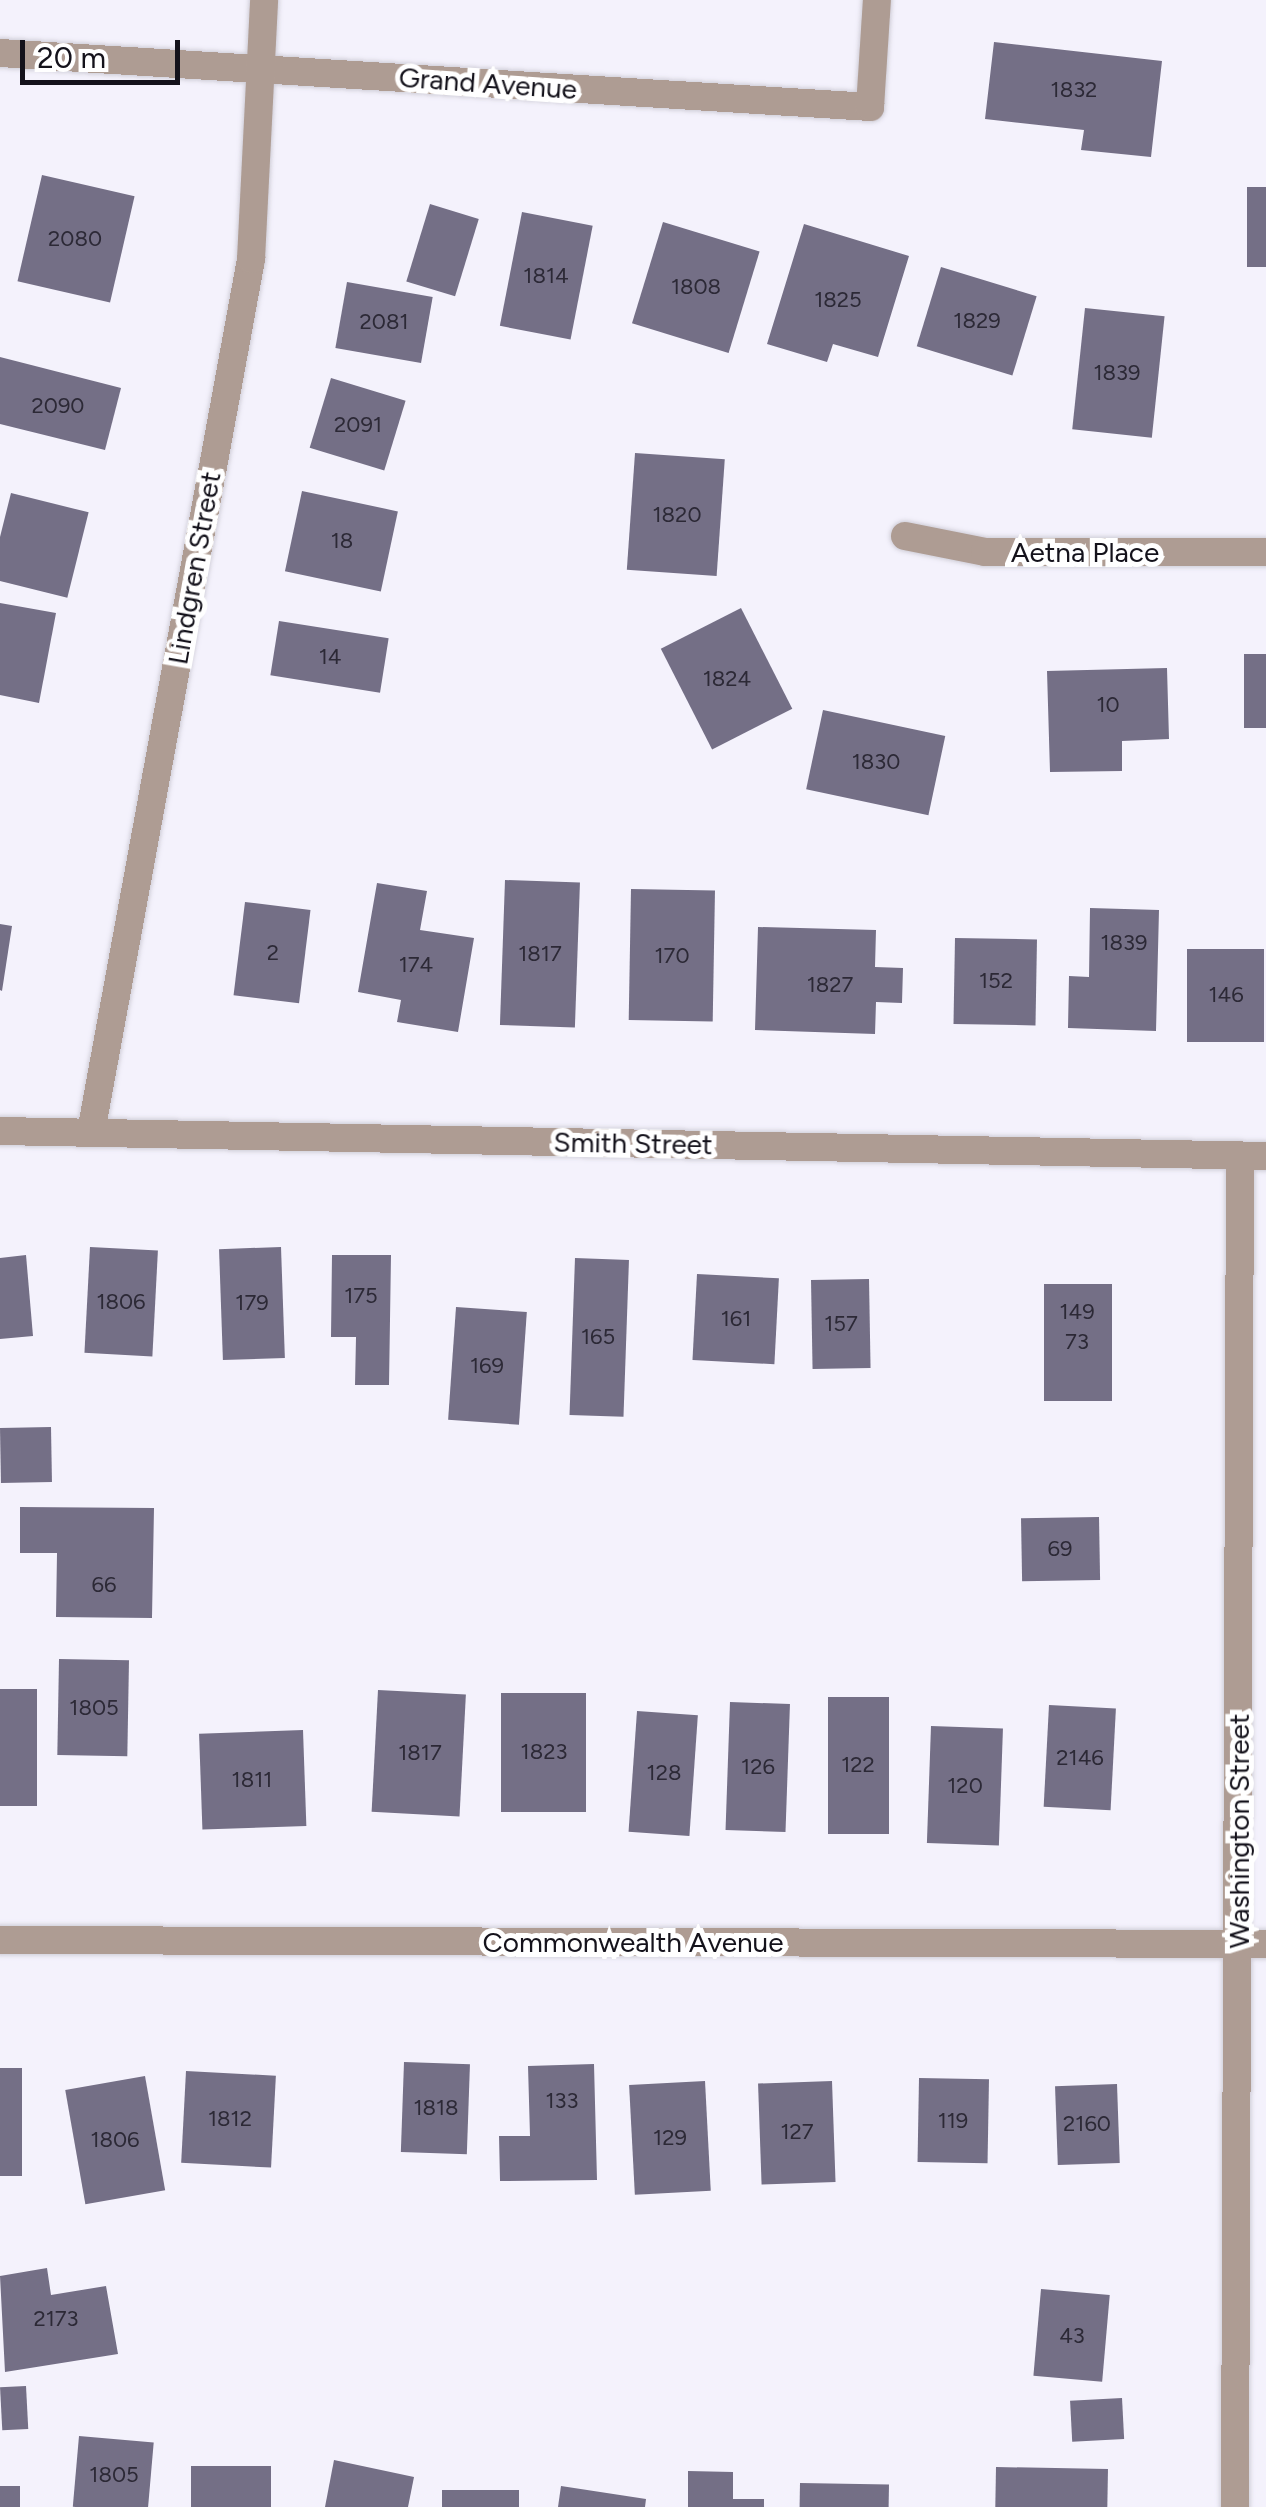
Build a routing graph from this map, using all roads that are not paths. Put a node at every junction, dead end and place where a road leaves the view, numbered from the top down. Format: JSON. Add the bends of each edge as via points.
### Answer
{"nodes":[{"id":1,"x":264,"y":0,"type":"edge"},
{"id":2,"x":877,"y":0,"type":"edge"},
{"id":3,"x":0,"y":53,"type":"edge"},
{"id":4,"x":260,"y":69,"type":"junction"},
{"id":5,"x":906,"y":536,"type":"dead end"},
{"id":6,"x":1266,"y":552,"type":"edge"},
{"id":7,"x":0,"y":1131,"type":"edge"},
{"id":8,"x":91,"y":1132,"type":"junction"},
{"id":9,"x":1253,"y":1156,"type":"edge"},
{"id":10,"x":0,"y":1940,"type":"edge"},
{"id":11,"x":1252,"y":1944,"type":"edge"},
{"id":12,"x":1235,"y":2507,"type":"edge"}],
"edges":[{"from":1,"to":4,"type":"street","name":"Lindgren Street"},
{"from":2,"to":4,"type":"street","name":"Grand Avenue","via":[[870,107]]},
{"from":3,"to":4,"type":"street","name":"Grand Avenue"},
{"from":4,"to":8,"type":"street","name":"Lindgren Street","via":[[250,259]]},
{"from":5,"to":6,"type":"street","name":"Aetna Place","via":[[985,552]]},
{"from":7,"to":8,"type":"street","name":"Smith Street"},
{"from":8,"to":9,"type":"street","name":"Smith Street"},
{"from":9,"to":11,"type":"street","name":"Washington Street"},
{"from":10,"to":11,"type":"street","name":"Commonwealth Avenue"},
{"from":11,"to":12,"type":"street","name":"Washington Street"}]}
